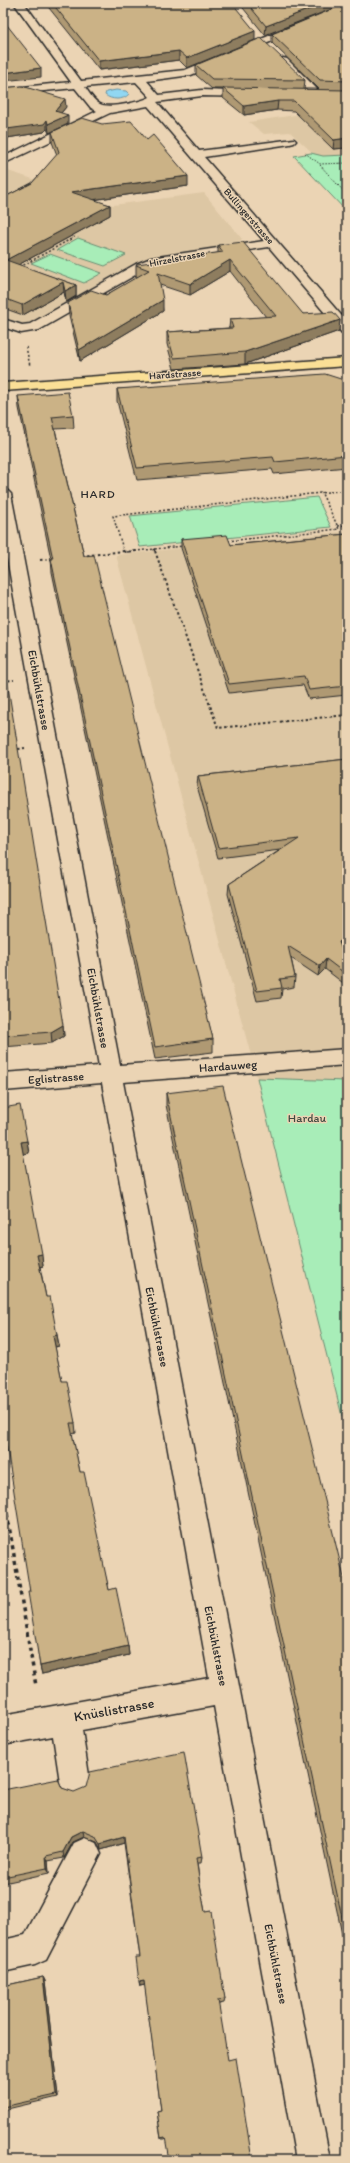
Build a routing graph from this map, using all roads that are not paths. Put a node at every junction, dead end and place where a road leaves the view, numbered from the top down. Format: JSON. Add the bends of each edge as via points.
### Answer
{"nodes":[{"id":1,"x":19,"y":3,"type":"edge"},
{"id":2,"x":344,"y":10,"type":"edge"},
{"id":3,"x":266,"y":44,"type":"junction"},
{"id":4,"x":139,"y":79,"type":"junction"},
{"id":5,"x":78,"y":84,"type":"junction"},
{"id":6,"x":3,"y":92,"type":"edge"},
{"id":7,"x":265,"y":94,"type":"edge"},
{"id":8,"x":302,"y":94,"type":"edge"},
{"id":9,"x":316,"y":94,"type":"junction"},
{"id":10,"x":329,"y":95,"type":"edge"},
{"id":11,"x":154,"y":100,"type":"junction"},
{"id":12,"x":106,"y":111,"type":"junction"},
{"id":13,"x":290,"y":142,"type":"road end"},
{"id":14,"x":197,"y":155,"type":"junction"},
{"id":15,"x":3,"y":161,"type":"edge"},
{"id":16,"x":273,"y":243,"type":"junction"},
{"id":17,"x":3,"y":323,"type":"edge"},
{"id":18,"x":347,"y":330,"type":"edge"},
{"id":19,"x":347,"y":362,"type":"edge"},
{"id":20,"x":3,"y":387,"type":"edge"},
{"id":21,"x":3,"y":494,"type":"edge"},
{"id":22,"x":7,"y":533,"type":"edge"},
{"id":23,"x":347,"y":1057,"type":"edge"},
{"id":24,"x":110,"y":1075,"type":"junction"},
{"id":25,"x":3,"y":1082,"type":"edge"},
{"id":26,"x":224,"y":1690,"type":"junction"},
{"id":27,"x":65,"y":1719,"type":"junction"},
{"id":28,"x":3,"y":1730,"type":"edge"},
{"id":29,"x":75,"y":1782,"type":"dead end"},
{"id":30,"x":85,"y":1854,"type":"dead end"},
{"id":31,"x":3,"y":1956,"type":"edge"},
{"id":32,"x":313,"y":2160,"type":"edge"}],
"edges":[{"from":1,"to":5,"type":"street"},
{"from":2,"to":3,"type":"street"},
{"from":3,"to":4,"type":"street","via":[[187,73]]},
{"from":3,"to":9,"type":"street"},
{"from":4,"to":5,"type":"street"},
{"from":4,"to":11,"type":"street","name":"Bullingerstrasse"},
{"from":5,"to":6,"type":"street"},
{"from":5,"to":12,"type":"street","via":[[95,106]]},
{"from":7,"to":11,"type":"street","via":[[202,93]]},
{"from":8,"to":9,"type":"street"},
{"from":9,"to":10,"type":"street"},
{"from":11,"to":12,"type":"street"},
{"from":11,"to":14,"type":"street","name":"Bullingerstrasse"},
{"from":12,"to":15,"type":"street"},
{"from":13,"to":14,"type":"street"},
{"from":14,"to":16,"type":"street","name":"Bullingerstrasse"},
{"from":16,"to":17,"type":"street","name":"Hirzelstrasse","via":[[155,261],[34,327],[21,329]]},
{"from":16,"to":18,"type":"street","name":"Bullingerstrasse"},
{"from":19,"to":20,"type":"main road","name":"Hardstrasse"},
{"from":21,"to":22,"type":"street","name":"Eichbühlstrasse"},
{"from":22,"to":24,"type":"street","name":"Eichbühlstrasse"},
{"from":23,"to":24,"type":"street","name":"Hardauweg"},
{"from":24,"to":25,"type":"street","name":"Eglistrasse"},
{"from":24,"to":26,"type":"street","name":"Eichbühlstrasse"},
{"from":26,"to":27,"type":"street","name":"Knüslistrasse"},
{"from":26,"to":32,"type":"street","name":"Eichbühlstrasse"},
{"from":27,"to":28,"type":"street","name":"Knüslistrasse"},
{"from":27,"to":29,"type":"street"},
{"from":30,"to":31,"type":"street","via":[[35,1949]]}]}
